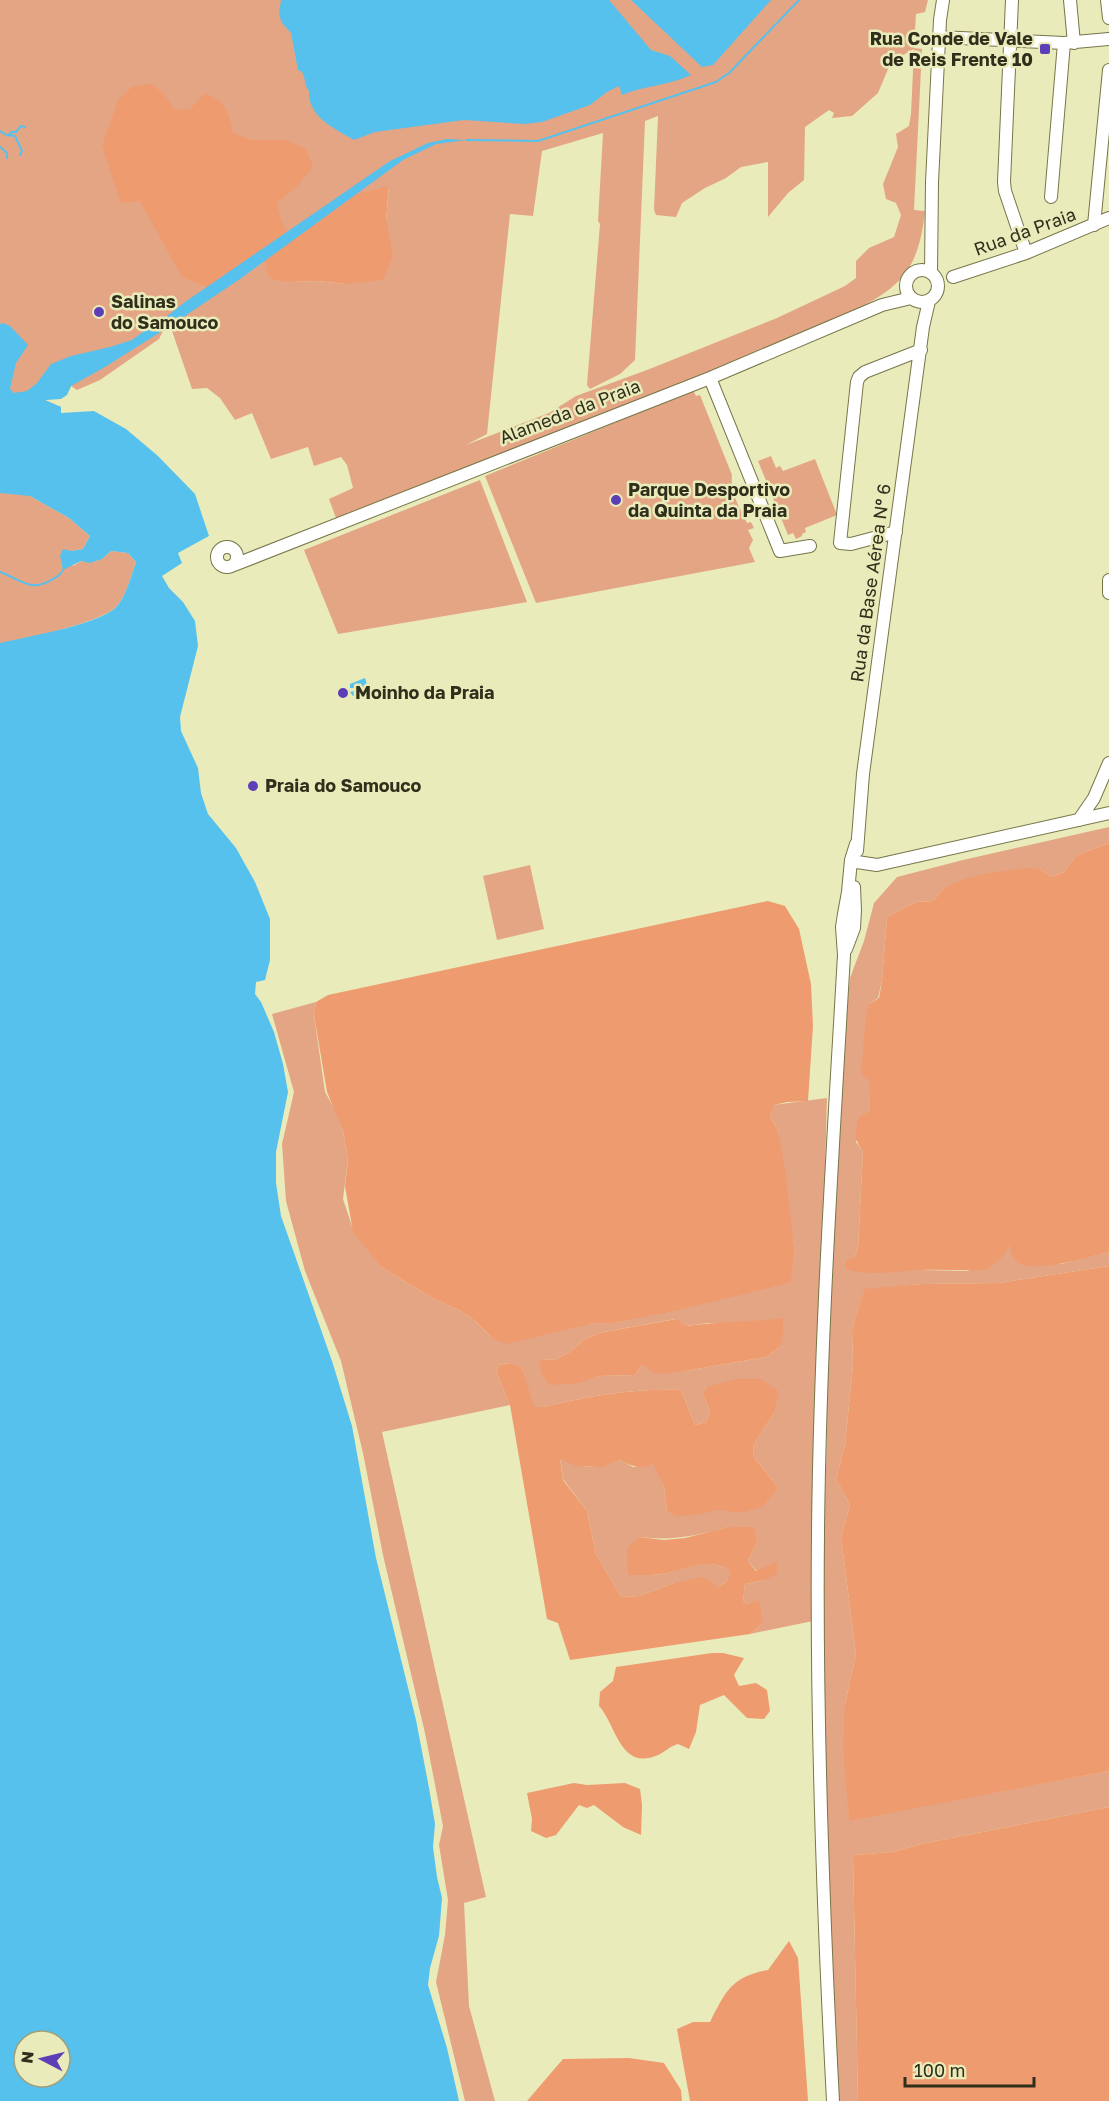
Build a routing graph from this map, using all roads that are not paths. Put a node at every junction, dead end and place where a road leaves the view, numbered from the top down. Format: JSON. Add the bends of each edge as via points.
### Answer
{"nodes":[{"id":1,"x":943,"y":0,"type":"edge"},
{"id":2,"x":1012,"y":0,"type":"edge"},
{"id":3,"x":1070,"y":0,"type":"edge"},
{"id":4,"x":1107,"y":0,"type":"edge"},
{"id":5,"x":1109,"y":18,"type":"edge"},
{"id":6,"x":939,"y":37,"type":"junction"},
{"id":7,"x":1109,"y":39,"type":"edge"},
{"id":8,"x":1011,"y":41,"type":"junction"},
{"id":9,"x":1069,"y":43,"type":"junction"},
{"id":10,"x":1109,"y":70,"type":"edge"},
{"id":11,"x":1104,"y":173,"type":"edge"},
{"id":12,"x":1052,"y":196,"type":"dead end"},
{"id":13,"x":1109,"y":218,"type":"edge"},
{"id":14,"x":1094,"y":225,"type":"junction"},
{"id":15,"x":931,"y":232,"type":"junction"},
{"id":16,"x":1026,"y":253,"type":"junction"},
{"id":17,"x":918,"y":271,"type":"junction"},
{"id":18,"x":931,"y":273,"type":"junction"},
{"id":19,"x":953,"y":277,"type":"dead end"},
{"id":20,"x":916,"y":297,"type":"junction"},
{"id":21,"x":921,"y":350,"type":"junction"},
{"id":22,"x":710,"y":378,"type":"junction"},
{"id":23,"x":896,"y":532,"type":"junction"},
{"id":24,"x":810,"y":546,"type":"dead end"},
{"id":25,"x":234,"y":550,"type":"junction"},
{"id":26,"x":267,"y":552,"type":"junction"},
{"id":27,"x":234,"y":565,"type":"junction"},
{"id":28,"x":1109,"y":580,"type":"edge"},
{"id":29,"x":1109,"y":593,"type":"edge"},
{"id":30,"x":1109,"y":763,"type":"edge"},
{"id":31,"x":1095,"y":798,"type":"junction"},
{"id":32,"x":1079,"y":820,"type":"junction"},
{"id":33,"x":856,"y":844,"type":"junction"},
{"id":34,"x":857,"y":862,"type":"junction"},
{"id":35,"x":844,"y":956,"type":"junction"},
{"id":36,"x":833,"y":2101,"type":"edge"}],
"edges":[{"from":1,"to":6,"type":"street"},
{"from":2,"to":8,"type":"street"},
{"from":3,"to":9,"type":"street"},
{"from":4,"to":5,"type":"street"},
{"from":6,"to":8,"type":"street"},
{"from":6,"to":15,"type":"street"},
{"from":7,"to":9,"type":"street"},
{"from":8,"to":9,"type":"street"},
{"from":8,"to":16,"type":"street","via":[[1004,182]]},
{"from":9,"to":12,"type":"street"},
{"from":10,"to":11,"type":"street"},
{"from":11,"to":14,"type":"street"},
{"from":13,"to":14,"type":"street","name":"Rua da Praia"},
{"from":14,"to":16,"type":"street","name":"Rua da Praia"},
{"from":15,"to":17,"type":"street"},
{"from":15,"to":18,"type":"street"},
{"from":16,"to":19,"type":"street","name":"Rua da Praia"},
{"from":17,"to":18,"type":"street"},
{"from":17,"to":20,"type":"street","via":[[910,276]]},
{"from":18,"to":20,"type":"street","via":[[938,290],[933,298]]},
{"from":20,"to":21,"type":"street","name":"Rua da Base Aérea Nº 6","via":[[923,327]]},
{"from":20,"to":22,"type":"street","name":"Alameda da Praia","via":[[886,304]]},
{"from":21,"to":23,"type":"street","name":"Rua da Base Aérea Nº 6"},
{"from":21,"to":23,"type":"street","via":[[865,372],[857,382],[840,543],[851,544]]},
{"from":22,"to":24,"type":"street","via":[[780,550]]},
{"from":22,"to":26,"type":"street","name":"Alameda da Praia"},
{"from":23,"to":33,"type":"street","name":"Rua da Base Aérea Nº 6"},
{"from":25,"to":26,"type":"street","name":"Alameda da Praia","via":[[249,556]]},
{"from":25,"to":27,"type":"street","via":[[238,557]]},
{"from":25,"to":27,"type":"street","via":[[223,548],[217,558],[224,567]]},
{"from":26,"to":27,"type":"street","name":"Alameda da Praia"},
{"from":28,"to":29,"type":"street"},
{"from":30,"to":31,"type":"street"},
{"from":31,"to":32,"type":"street"},
{"from":31,"to":32,"type":"street","via":[[1098,806],[1109,813]]},
{"from":32,"to":34,"type":"street","via":[[877,865]]},
{"from":33,"to":34,"type":"street"},
{"from":33,"to":35,"type":"street","via":[[843,920]]},
{"from":34,"to":35,"type":"street","via":[[854,928]]},
{"from":35,"to":36,"type":"street","via":[[822,1336],[818,1530],[819,1763]]}]}
